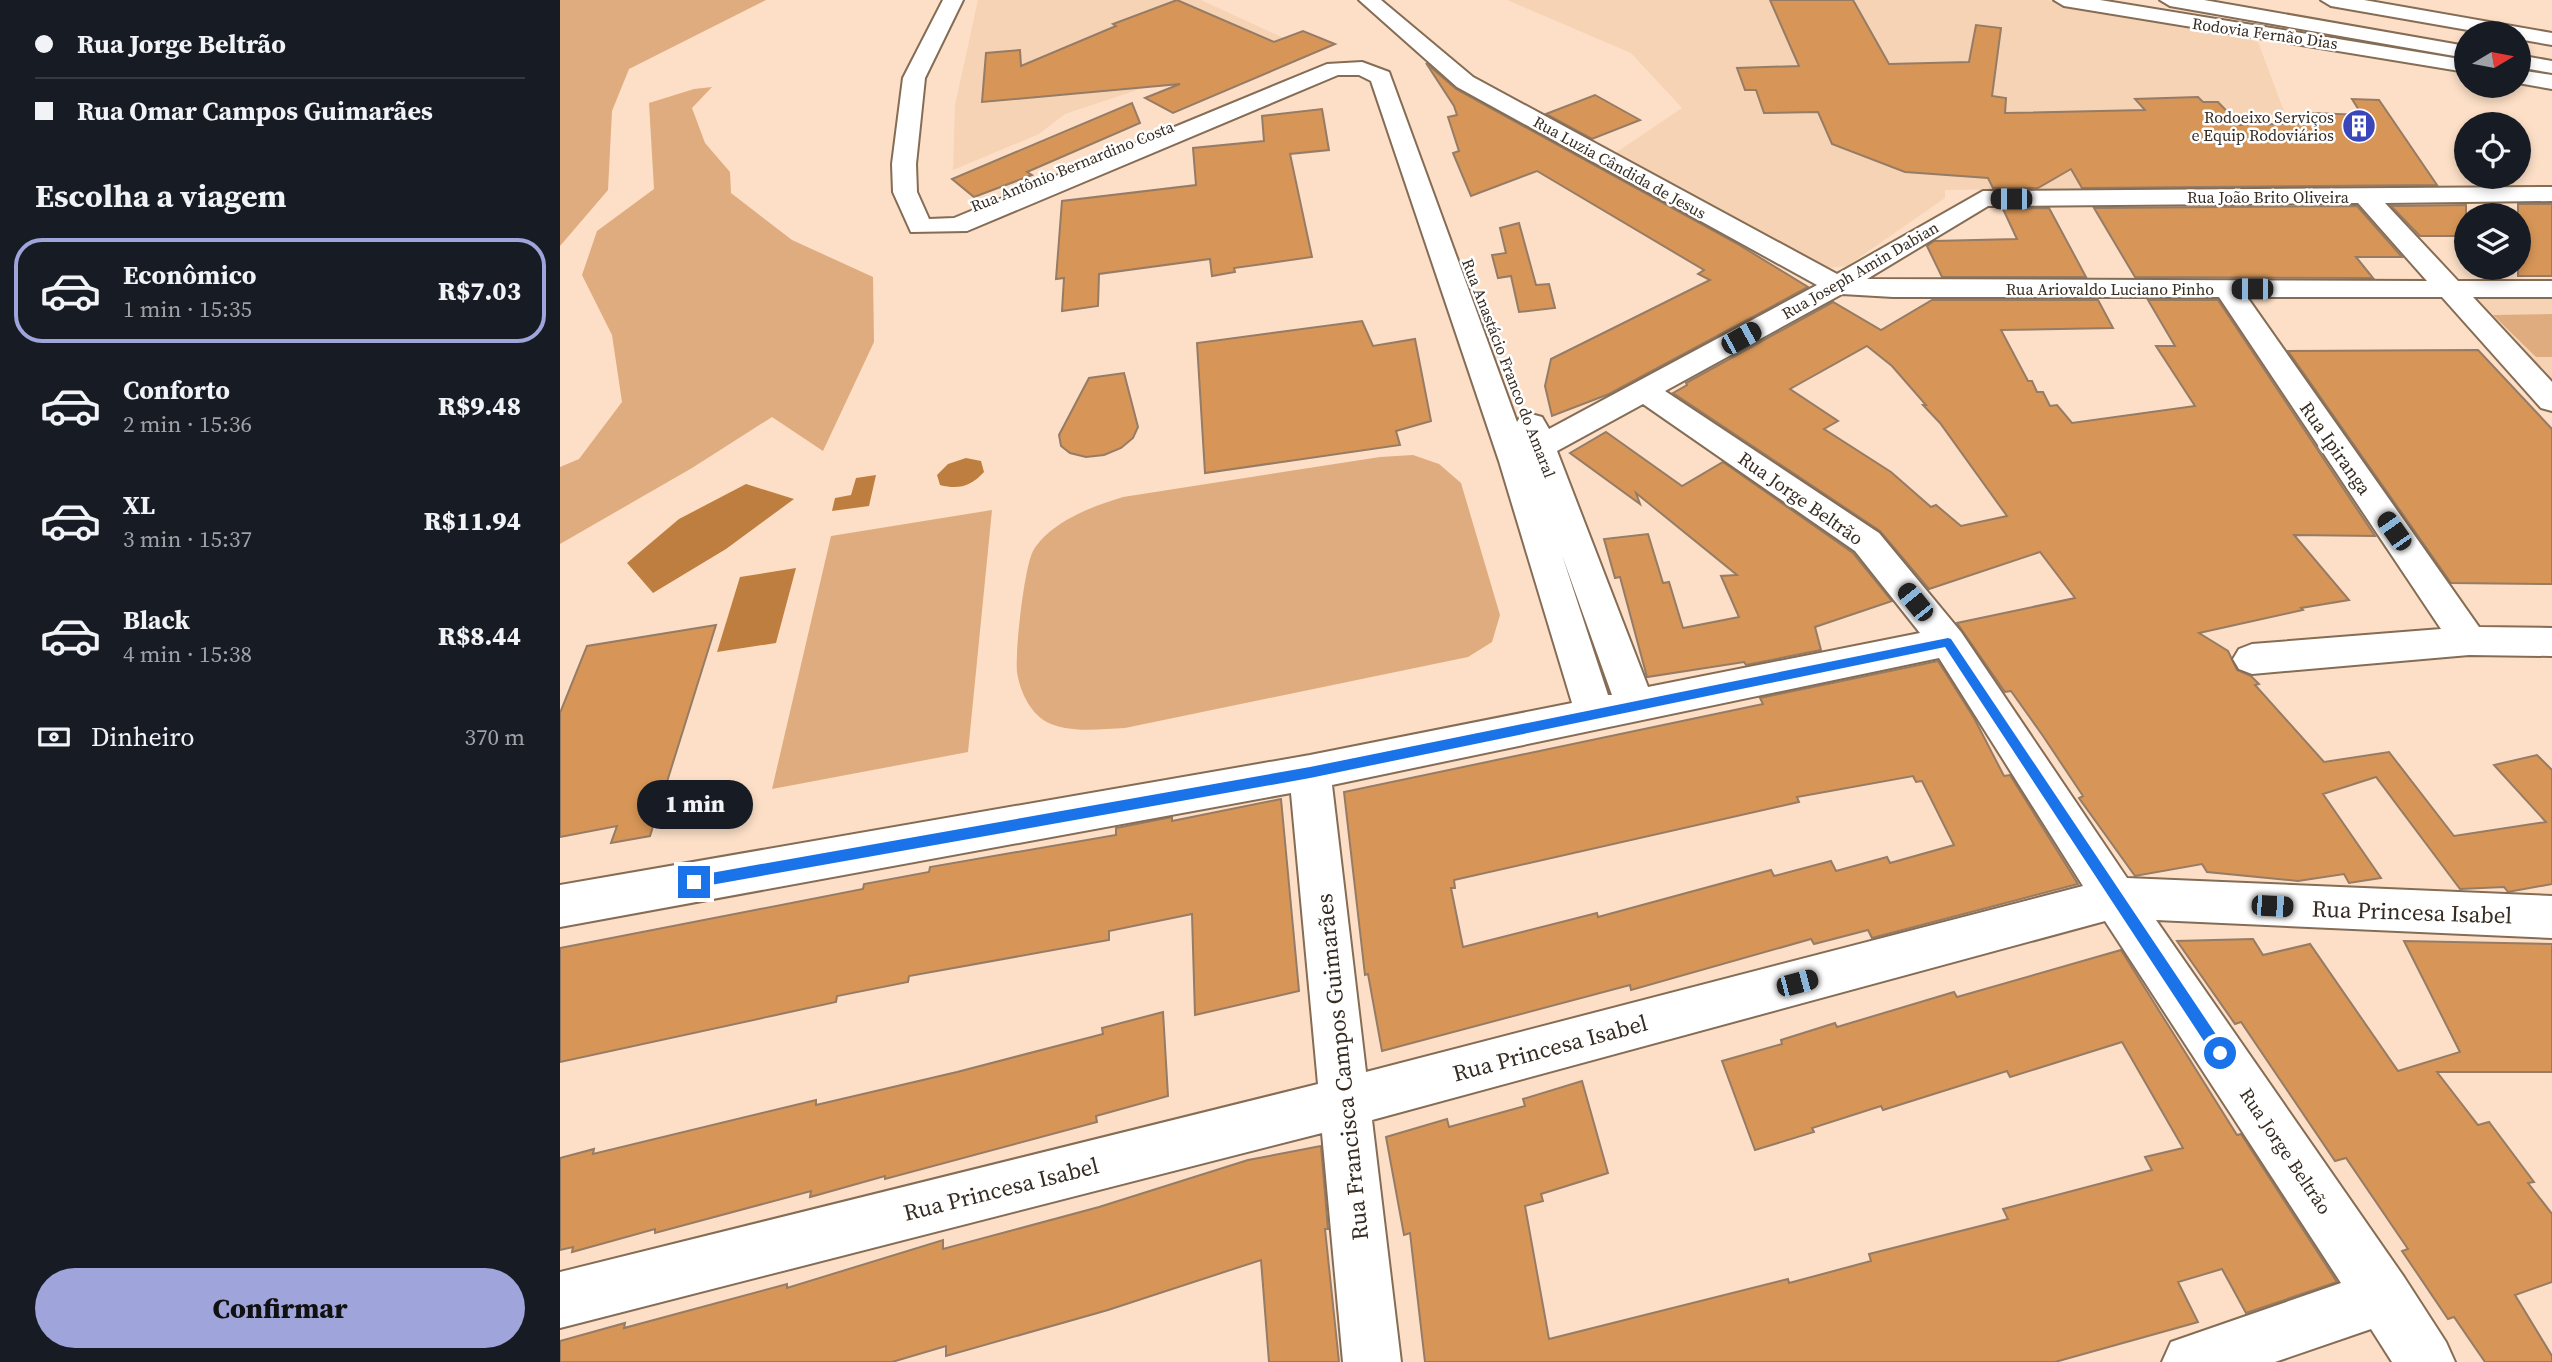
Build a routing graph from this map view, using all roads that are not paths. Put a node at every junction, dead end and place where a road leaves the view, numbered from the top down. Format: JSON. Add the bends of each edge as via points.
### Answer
{"nodes":[{"id":1,"x":953,"y":0,"type":"edge"},
{"id":2,"x":971,"y":0,"type":"edge"},
{"id":3,"x":1369,"y":0,"type":"edge"},
{"id":4,"x":2064,"y":0,"type":"edge"},
{"id":5,"x":2141,"y":0,"type":"edge"},
{"id":6,"x":2170,"y":0,"type":"edge"},
{"id":7,"x":2233,"y":0,"type":"edge"},
{"id":8,"x":2331,"y":0,"type":"edge"},
{"id":9,"x":2204,"y":12,"type":"junction"},
{"id":10,"x":2239,"y":31,"type":"junction"},
{"id":11,"x":2295,"y":31,"type":"junction"},
{"id":12,"x":2267,"y":35,"type":"junction"},
{"id":13,"x":2454,"y":39,"type":"edge"},
{"id":14,"x":2552,"y":39,"type":"edge"},
{"id":15,"x":2431,"y":45,"type":"junction"},
{"id":16,"x":2454,"y":50,"type":"edge"},
{"id":17,"x":2531,"y":53,"type":"edge"},
{"id":18,"x":1352,"y":57,"type":"joint"},
{"id":19,"x":2552,"y":57,"type":"edge"},
{"id":20,"x":2454,"y":64,"type":"edge"},
{"id":21,"x":2531,"y":68,"type":"edge"},
{"id":22,"x":2531,"y":77,"type":"edge"},
{"id":23,"x":2550,"y":78,"type":"edge"},
{"id":24,"x":1131,"y":147,"type":"junction"},
{"id":25,"x":928,"y":154,"type":"dead end"},
{"id":26,"x":930,"y":191,"type":"dead end"},
{"id":27,"x":2552,"y":194,"type":"edge"},
{"id":28,"x":2366,"y":197,"type":"junction"},
{"id":29,"x":1983,"y":199,"type":"joint"},
{"id":30,"x":1837,"y":285,"type":"junction"},
{"id":31,"x":2227,"y":289,"type":"junction"},
{"id":32,"x":2452,"y":289,"type":"junction"},
{"id":33,"x":2552,"y":289,"type":"edge"},
{"id":34,"x":1644,"y":391,"type":"junction"},
{"id":35,"x":2552,"y":401,"type":"edge"},
{"id":36,"x":1527,"y":454,"type":"junction"},
{"id":37,"x":2469,"y":641,"type":"junction"},
{"id":38,"x":1948,"y":642,"type":"junction"},
{"id":39,"x":2552,"y":642,"type":"edge"},
{"id":40,"x":2252,"y":659,"type":"dead end"},
{"id":41,"x":1636,"y":707,"type":"junction"},
{"id":42,"x":1595,"y":715,"type":"junction"},
{"id":43,"x":1310,"y":772,"type":"junction"},
{"id":44,"x":2115,"y":898,"type":"junction"},
{"id":45,"x":560,"y":905,"type":"edge"},
{"id":46,"x":2552,"y":917,"type":"edge"},
{"id":47,"x":1347,"y":1102,"type":"junction"},
{"id":48,"x":2384,"y":1297,"type":"junction"},
{"id":49,"x":560,"y":1300,"type":"edge"},
{"id":50,"x":1372,"y":1362,"type":"edge"},
{"id":51,"x":2191,"y":1362,"type":"edge"},
{"id":52,"x":2426,"y":1362,"type":"edge"}],
"edges":[{"from":1,"to":24,"type":"main road","name":"Rua Antônio Bernardino Costa","via":[[914,78],[905,192],[920,227],[958,226]]},
{"from":2,"to":25,"type":"main road","via":[[936,75]]},
{"from":3,"to":30,"type":"main road","name":"Rua Luzia Cândida de Jesus","via":[[1401,38],[1465,82]]},
{"from":4,"to":10,"type":"main road","name":"Rodovia Fernão Dias"},
{"from":5,"to":9,"type":"main road"},
{"from":6,"to":15,"type":"main road","name":"Rodovia Fernão Dias"},
{"from":7,"to":13,"type":"main road","name":"Rodovia Fernão Dias"},
{"from":8,"to":14,"type":"main road"},
{"from":9,"to":10,"type":"main road"},
{"from":9,"to":11,"type":"main road"},
{"from":10,"to":12,"type":"main road","name":"Rodovia Fernão Dias"},
{"from":11,"to":12,"type":"main road"},
{"from":11,"to":15,"type":"main road"},
{"from":12,"to":20,"type":"main road","name":"Rodovia Fernão Dias"},
{"from":15,"to":16,"type":"main road","name":"Rodovia Fernão Dias"},
{"from":17,"to":19,"type":"main road"},
{"from":18,"to":24,"type":"main road","name":"Rua Antônio Bernardino Costa"},
{"from":18,"to":36,"type":"main road","name":"Rua Anastácio Franco do Amaral","via":[[1362,68],[1381,76]]},
{"from":21,"to":23,"type":"main road"},
{"from":22,"to":23,"type":"main road"},
{"from":24,"to":26,"type":"main road","name":"Rua Antônio Bernardino Costa","via":[[965,210],[937,209],[930,203]]},
{"from":27,"to":28,"type":"main road","name":"Rua João Brito Oliveira"},
{"from":28,"to":29,"type":"main road","name":"Rua João Brito Oliveira"},
{"from":28,"to":32,"type":"main road"},
{"from":29,"to":30,"type":"main road","name":"Rua Joseph Amin Dabian"},
{"from":30,"to":31,"type":"main road","name":"Rua Ariovaldo Luciano Pinho"},
{"from":30,"to":34,"type":"main road","name":"Rua Joseph Amin Dabian"},
{"from":31,"to":32,"type":"main road","name":"Rua Ariovaldo Luciano Pinho"},
{"from":31,"to":37,"type":"main road","name":"Rua Ipiranga"},
{"from":32,"to":33,"type":"main road","name":"Rua Ariovaldo Luciano Pinho"},
{"from":32,"to":35,"type":"main road"},
{"from":34,"to":36,"type":"main road","name":"Rua Joseph Amin Dabian"},
{"from":34,"to":38,"type":"main road","name":"Rua Jorge Beltrão","via":[[1867,542]]},
{"from":36,"to":41,"type":"main road","name":"Rua Anastácio Franco do Amaral"},
{"from":36,"to":42,"type":"main road","name":"Rua Anastácio Franco do Amaral"},
{"from":37,"to":39,"type":"main road"},
{"from":37,"to":40,"type":"main road"},
{"from":38,"to":41,"type":"main road"},
{"from":38,"to":44,"type":"main road","name":"Rua Jorge Beltrão"},
{"from":41,"to":42,"type":"main road"},
{"from":42,"to":43,"type":"main road"},
{"from":43,"to":45,"type":"main road"},
{"from":43,"to":47,"type":"main road","name":"Rua Francisca Campos Guimarães"},
{"from":44,"to":46,"type":"main road","name":"Rua Princesa Isabel"},
{"from":44,"to":47,"type":"main road","name":"Rua Princesa Isabel"},
{"from":44,"to":48,"type":"main road","name":"Rua Jorge Beltrão"},
{"from":47,"to":49,"type":"main road","name":"Rua Princesa Isabel"},
{"from":47,"to":50,"type":"main road","name":"Rua Francisca Campos Guimarães"},
{"from":48,"to":51,"type":"main road"},
{"from":48,"to":52,"type":"main road","name":"Rua Jorge Beltrão"}]}
